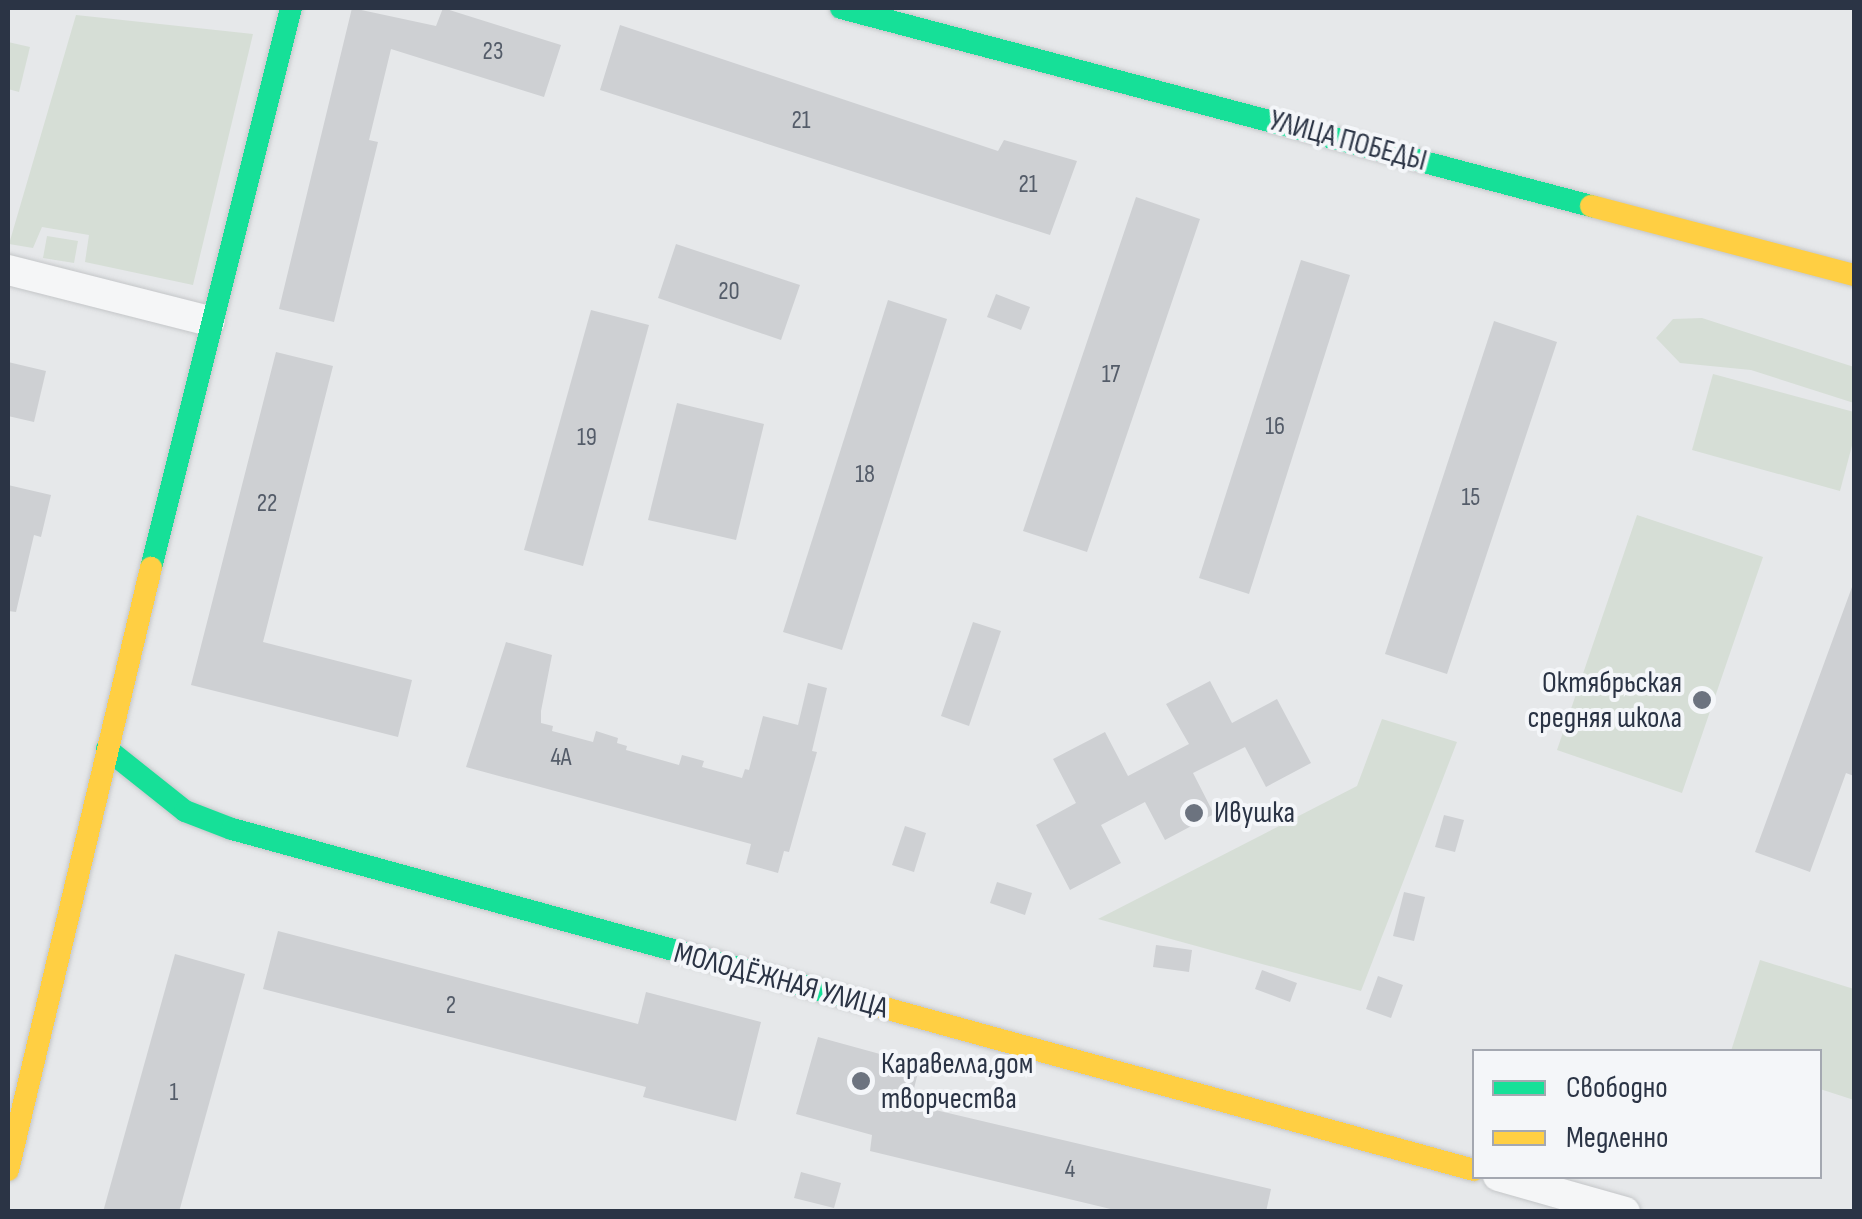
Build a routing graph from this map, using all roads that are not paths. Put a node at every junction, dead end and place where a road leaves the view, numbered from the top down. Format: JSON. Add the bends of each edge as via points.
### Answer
{"nodes":[{"id":1,"x":291,"y":8,"type":"edge"},
{"id":2,"x":841,"y":8,"type":"edge"},
{"id":3,"x":8,"y":270,"type":"edge"},
{"id":4,"x":1854,"y":275,"type":"edge"},
{"id":5,"x":210,"y":322,"type":"junction"},
{"id":6,"x":107,"y":749,"type":"junction"},
{"id":7,"x":1472,"y":1169,"type":"edge"},
{"id":8,"x":8,"y":1170,"type":"edge"},
{"id":9,"x":1509,"y":1179,"type":"edge"},
{"id":10,"x":1625,"y":1212,"type":"edge"}],
"edges":[{"from":1,"to":5,"type":"street"},
{"from":2,"to":4,"type":"street","name":"УЛИЦА ПОБЕДЫ"},
{"from":3,"to":5,"type":"street"},
{"from":5,"to":6,"type":"street"},
{"from":6,"to":7,"type":"street","name":"МОЛОДЁЖНАЯ УЛИЦА","via":[[185,811],[232,829]]},
{"from":6,"to":8,"type":"street"},
{"from":9,"to":10,"type":"street"}]}
